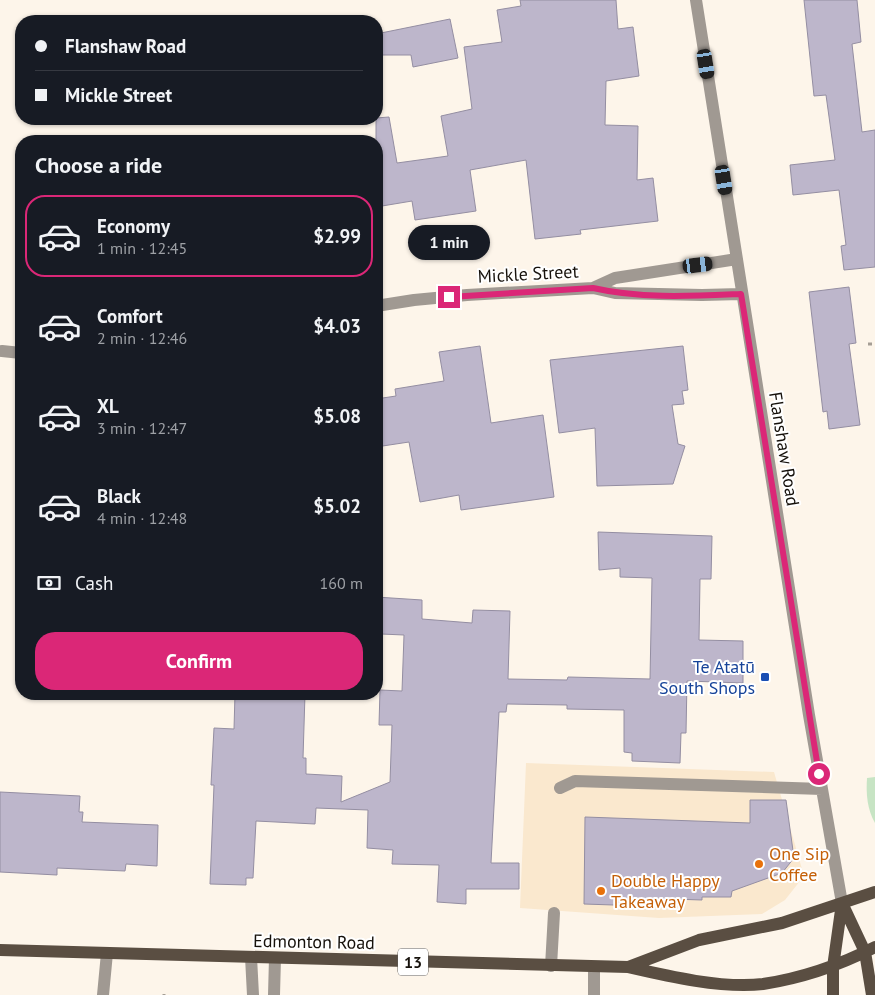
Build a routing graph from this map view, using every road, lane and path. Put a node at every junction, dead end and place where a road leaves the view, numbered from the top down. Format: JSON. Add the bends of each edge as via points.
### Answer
{"nodes":[{"id":1,"x":696,"y":0,"type":"edge"},
{"id":2,"x":737,"y":259,"type":"junction"},
{"id":3,"x":593,"y":288,"type":"junction"},
{"id":4,"x":741,"y":294,"type":"junction"},
{"id":5,"x":383,"y":305,"type":"edge"},
{"id":6,"x":868,"y":344,"type":"dead end"},
{"id":7,"x":875,"y":344,"type":"edge"},
{"id":8,"x":2,"y":351,"type":"dead end"},
{"id":9,"x":15,"y":352,"type":"edge"},
{"id":10,"x":560,"y":788,"type":"dead end"},
{"id":11,"x":822,"y":790,"type":"junction"},
{"id":12,"x":875,"y":892,"type":"edge"},
{"id":13,"x":842,"y":902,"type":"junction"},
{"id":14,"x":554,"y":913,"type":"dead end"},
{"id":15,"x":0,"y":950,"type":"edge"},
{"id":16,"x":870,"y":950,"type":"edge"},
{"id":17,"x":107,"y":954,"type":"junction"},
{"id":18,"x":251,"y":957,"type":"junction"},
{"id":19,"x":275,"y":958,"type":"junction"},
{"id":20,"x":551,"y":966,"type":"junction"},
{"id":21,"x":594,"y":967,"type":"junction"},
{"id":22,"x":628,"y":967,"type":"junction"},
{"id":23,"x":833,"y":967,"type":"junction"},
{"id":24,"x":103,"y":995,"type":"edge"},
{"id":25,"x":253,"y":995,"type":"edge"},
{"id":26,"x":274,"y":995,"type":"edge"},
{"id":27,"x":594,"y":995,"type":"edge"},
{"id":28,"x":833,"y":995,"type":"edge"},
{"id":29,"x":872,"y":995,"type":"edge"}],
"edges":[{"from":1,"to":2,"type":"street","name":"Flanshaw Road"},
{"from":2,"to":3,"type":"street","name":"Mickle Street","via":[[615,278]]},
{"from":2,"to":4,"type":"street","name":"Flanshaw Road"},
{"from":3,"to":4,"type":"street","name":"Mickle Street","via":[[616,294]]},
{"from":3,"to":5,"type":"street","name":"Mickle Street","via":[[467,295]]},
{"from":4,"to":11,"type":"street","name":"Flanshaw Road"},
{"from":6,"to":7,"type":"path"},
{"from":8,"to":9,"type":"street"},
{"from":10,"to":11,"type":"street","via":[[575,782]]},
{"from":11,"to":13,"type":"street","name":"Flanshaw Road"},
{"from":12,"to":13,"type":"main road","number":"13"},
{"from":13,"to":16,"type":"main road"},
{"from":13,"to":22,"type":"main road","name":"Edmonton Road","number":"13","via":[[765,928],[699,940]]},
{"from":13,"to":23,"type":"main road"},
{"from":14,"to":20,"type":"street"},
{"from":15,"to":17,"type":"main road","name":"Edmonton Road","number":"13"},
{"from":16,"to":23,"type":"main road","number":"13"},
{"from":16,"to":29,"type":"main road"},
{"from":17,"to":18,"type":"main road","name":"Edmonton Road","number":"13"},
{"from":17,"to":24,"type":"street"},
{"from":18,"to":19,"type":"main road","name":"Edmonton Road","number":"13"},
{"from":18,"to":25,"type":"street"},
{"from":19,"to":20,"type":"main road","name":"Edmonton Road","number":"13"},
{"from":19,"to":26,"type":"street"},
{"from":20,"to":21,"type":"main road","name":"Edmonton Road","number":"13"},
{"from":21,"to":22,"type":"main road","name":"Edmonton Road","number":"13"},
{"from":21,"to":27,"type":"street"},
{"from":22,"to":23,"type":"main road","name":"Edmonton Road","number":"13","via":[[704,981],[762,984]]},
{"from":23,"to":28,"type":"main road"}]}
